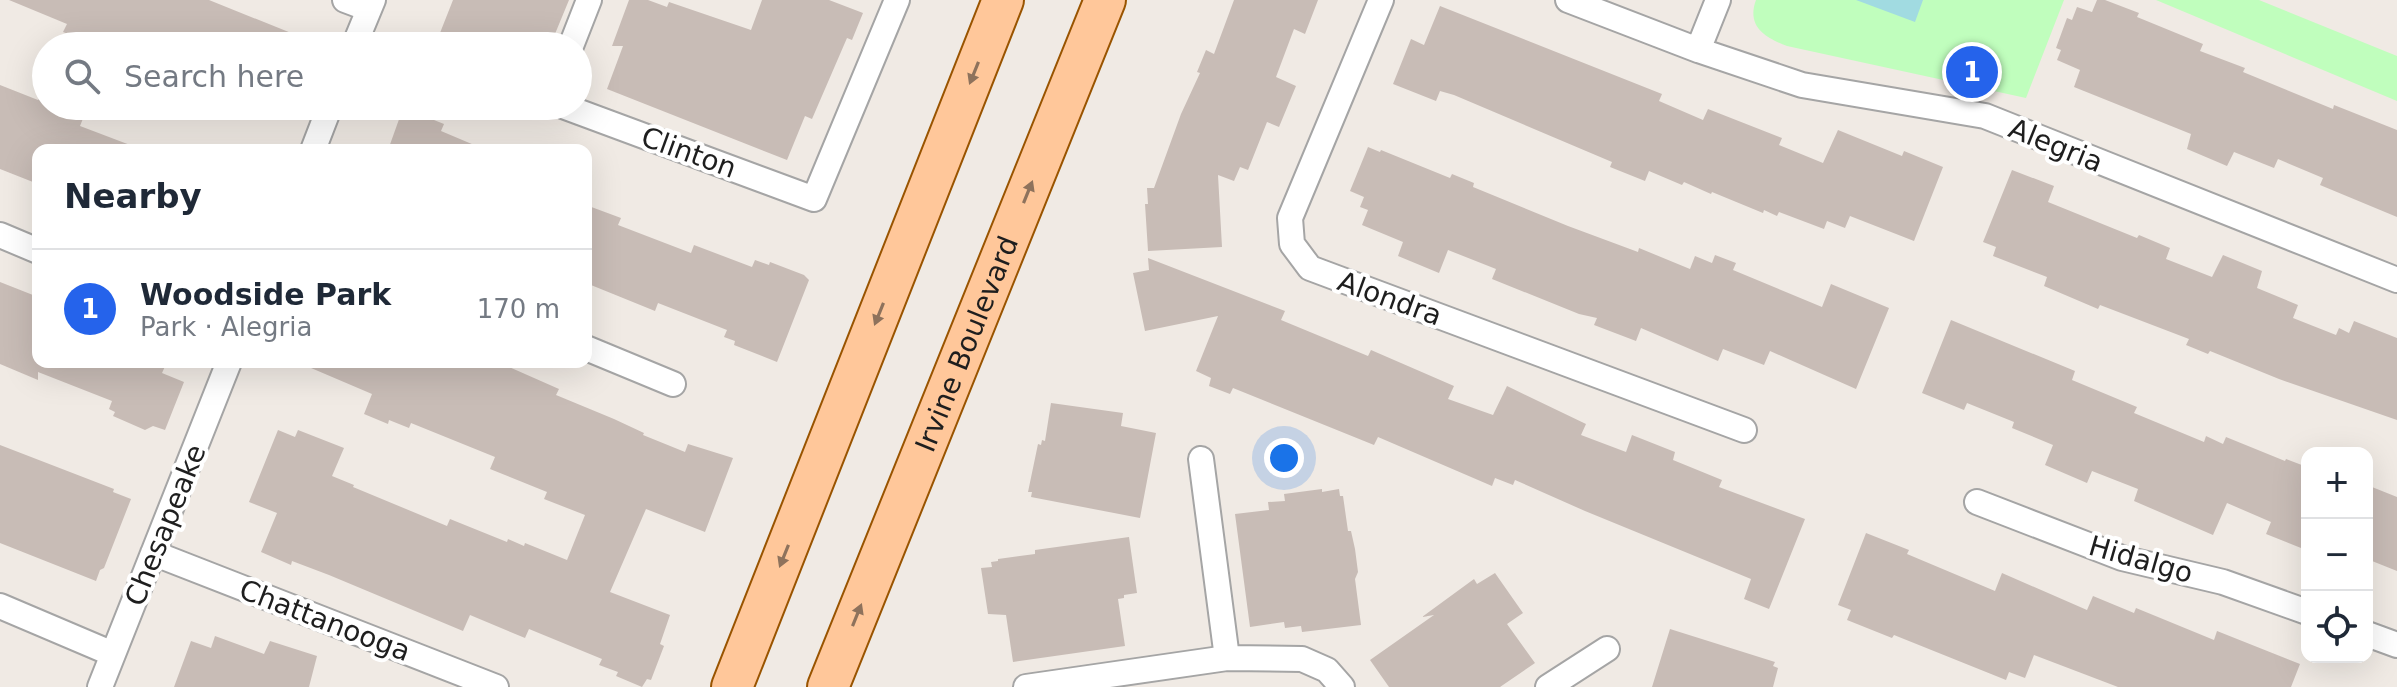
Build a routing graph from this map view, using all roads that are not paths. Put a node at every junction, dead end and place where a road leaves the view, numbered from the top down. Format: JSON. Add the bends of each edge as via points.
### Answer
{"nodes":[{"id":1,"x":345,"y":0,"type":"edge"},
{"id":2,"x":589,"y":0,"type":"edge"},
{"id":3,"x":897,"y":0,"type":"edge"},
{"id":4,"x":1003,"y":0,"type":"edge"},
{"id":5,"x":1105,"y":0,"type":"edge"},
{"id":6,"x":1381,"y":0,"type":"edge"},
{"id":7,"x":1568,"y":0,"type":"edge"},
{"id":8,"x":1718,"y":0,"type":"edge"},
{"id":9,"x":371,"y":5,"type":"edge"},
{"id":10,"x":360,"y":32,"type":"edge"},
{"id":11,"x":576,"y":32,"type":"edge"},
{"id":12,"x":1698,"y":50,"type":"junction"},
{"id":13,"x":592,"y":117,"type":"edge"},
{"id":14,"x":325,"y":120,"type":"edge"},
{"id":15,"x":315,"y":144,"type":"edge"},
{"id":16,"x":0,"y":235,"type":"edge"},
{"id":17,"x":32,"y":248,"type":"edge"},
{"id":18,"x":2397,"y":280,"type":"edge"},
{"id":19,"x":592,"y":350,"type":"edge"},
{"id":20,"x":227,"y":368,"type":"edge"},
{"id":21,"x":673,"y":384,"type":"dead end"},
{"id":22,"x":1744,"y":430,"type":"dead end"},
{"id":23,"x":1201,"y":459,"type":"dead end"},
{"id":24,"x":1977,"y":502,"type":"dead end"},
{"id":25,"x":153,"y":553,"type":"junction"},
{"id":26,"x":0,"y":606,"type":"edge"},
{"id":27,"x":2301,"y":610,"type":"edge"},
{"id":28,"x":2373,"y":636,"type":"edge"},
{"id":29,"x":2397,"y":645,"type":"edge"},
{"id":30,"x":1607,"y":649,"type":"dead end"},
{"id":31,"x":113,"y":654,"type":"junction"},
{"id":32,"x":1227,"y":658,"type":"junction"},
{"id":33,"x":1174,"y":677,"type":"edge"},
{"id":34,"x":100,"y":687,"type":"edge"},
{"id":35,"x":496,"y":687,"type":"edge"},
{"id":36,"x":732,"y":687,"type":"edge"},
{"id":37,"x":828,"y":687,"type":"edge"},
{"id":38,"x":1026,"y":687,"type":"edge"},
{"id":39,"x":1342,"y":687,"type":"edge"},
{"id":40,"x":1548,"y":687,"type":"edge"}],
"edges":[{"from":1,"to":9,"type":"street"},
{"from":2,"to":11,"type":"street"},
{"from":3,"to":13,"type":"street","name":"Clinton","via":[[814,199]]},
{"from":4,"to":36,"type":"main road","one_way":true},
{"from":37,"to":5,"type":"main road","name":"Irvine Boulevard","one_way":true},
{"from":6,"to":22,"type":"street","name":"Alondra","via":[[1290,218],[1292,244],[1310,268]]},
{"from":7,"to":12,"type":"street","name":"Alegria"},
{"from":8,"to":12,"type":"street"},
{"from":9,"to":10,"type":"street"},
{"from":12,"to":18,"type":"street","name":"Alegria","via":[[1802,85],[1985,116]]},
{"from":14,"to":15,"type":"street"},
{"from":16,"to":17,"type":"street"},
{"from":19,"to":21,"type":"street"},
{"from":20,"to":25,"type":"street","name":"Chesapeake"},
{"from":23,"to":32,"type":"street"},
{"from":24,"to":27,"type":"street","name":"Hidalgo","via":[[2122,558],[2223,582]]},
{"from":25,"to":31,"type":"street","name":"Chesapeake"},
{"from":25,"to":35,"type":"street","name":"Chattanooga"},
{"from":26,"to":31,"type":"street"},
{"from":28,"to":29,"type":"street"},
{"from":30,"to":40,"type":"street"},
{"from":31,"to":34,"type":"street","name":"Chesapeake"},
{"from":32,"to":33,"type":"street"},
{"from":32,"to":39,"type":"street","via":[[1302,659],[1327,670]]},
{"from":33,"to":38,"type":"street"}]}
